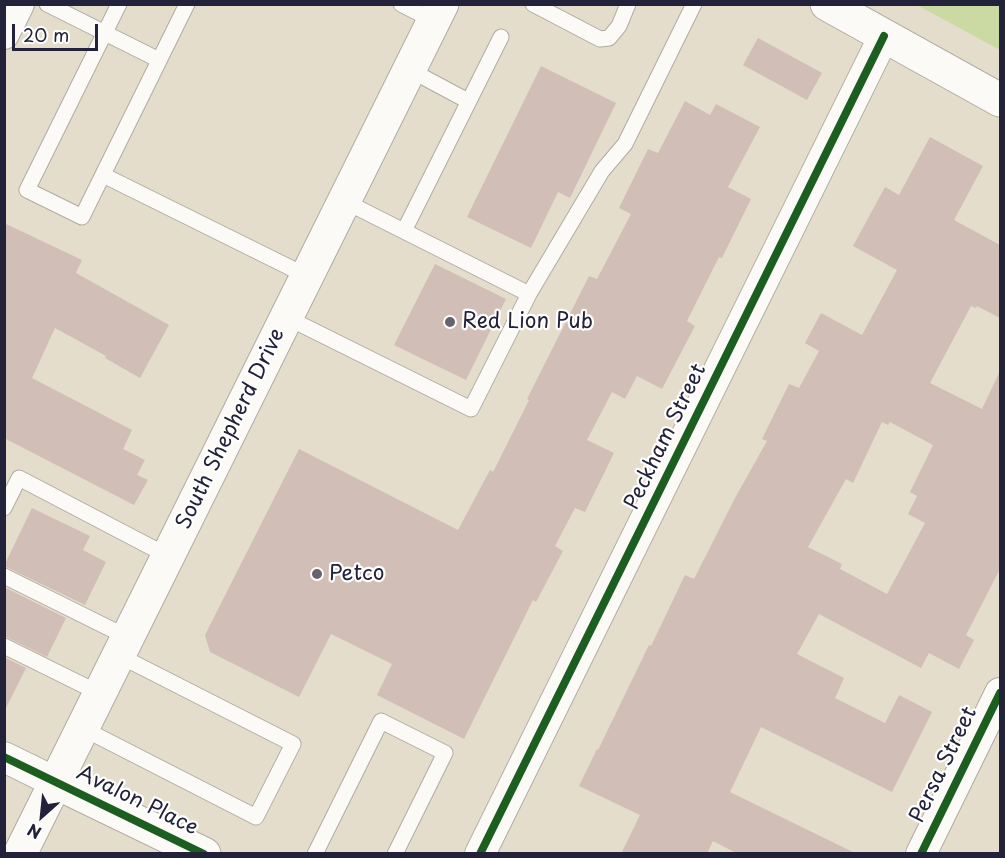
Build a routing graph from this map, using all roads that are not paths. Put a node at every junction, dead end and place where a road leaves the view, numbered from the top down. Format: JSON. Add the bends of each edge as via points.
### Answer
{"nodes":[{"id":1,"x":19,"y":4,"type":"edge"},
{"id":2,"x":47,"y":4,"type":"edge"},
{"id":3,"x":119,"y":4,"type":"edge"},
{"id":4,"x":187,"y":4,"type":"edge"},
{"id":5,"x":401,"y":4,"type":"edge"},
{"id":6,"x":533,"y":4,"type":"edge"},
{"id":7,"x":628,"y":4,"type":"edge"},
{"id":8,"x":694,"y":4,"type":"edge"},
{"id":9,"x":827,"y":4,"type":"edge"},
{"id":10,"x":438,"y":13,"type":"edge"},
{"id":11,"x":105,"y":33,"type":"junction"},
{"id":12,"x":4,"y":34,"type":"edge"},
{"id":13,"x":884,"y":36,"type":"junction"},
{"id":14,"x":501,"y":37,"type":"dead end"},
{"id":15,"x":159,"y":60,"type":"junction"},
{"id":16,"x":410,"y":70,"type":"junction"},
{"id":17,"x":1000,"y":100,"type":"edge"},
{"id":18,"x":468,"y":101,"type":"junction"},
{"id":19,"x":103,"y":175,"type":"junction"},
{"id":20,"x":344,"y":201,"type":"junction"},
{"id":21,"x":404,"y":231,"type":"junction"},
{"id":22,"x":307,"y":276,"type":"junction"},
{"id":23,"x":529,"y":294,"type":"junction"},
{"id":24,"x":286,"y":317,"type":"junction"},
{"id":25,"x":4,"y":508,"type":"edge"},
{"id":26,"x":168,"y":556,"type":"junction"},
{"id":27,"x":4,"y":576,"type":"edge"},
{"id":28,"x":4,"y":646,"type":"edge"},
{"id":29,"x":123,"y":646,"type":"junction"},
{"id":30,"x":99,"y":693,"type":"junction"},
{"id":31,"x":1000,"y":693,"type":"edge"},
{"id":32,"x":82,"y":728,"type":"junction"},
{"id":33,"x":4,"y":757,"type":"edge"},
{"id":34,"x":55,"y":782,"type":"junction"},
{"id":35,"x":20,"y":854,"type":"edge"},
{"id":36,"x":204,"y":854,"type":"edge"},
{"id":37,"x":315,"y":854,"type":"edge"},
{"id":38,"x":395,"y":854,"type":"edge"},
{"id":39,"x":480,"y":854,"type":"edge"},
{"id":40,"x":921,"y":854,"type":"edge"}],
"edges":[{"from":1,"to":12,"type":"street"},
{"from":2,"to":11,"type":"lane"},
{"from":3,"to":11,"type":"lane"},
{"from":4,"to":15,"type":"lane"},
{"from":5,"to":10,"type":"lane"},
{"from":6,"to":7,"type":"lane","via":[[600,39],[609,38],[619,26]]},
{"from":8,"to":23,"type":"lane","via":[[625,144],[602,171]]},
{"from":9,"to":13,"type":"main road"},
{"from":10,"to":16,"type":"main road","name":"South Shepherd Drive"},
{"from":11,"to":15,"type":"lane"},
{"from":11,"to":19,"type":"lane","via":[[27,190],[82,217]]},
{"from":13,"to":17,"type":"main road"},
{"from":13,"to":39,"type":"street","name":"Peckham Street"},
{"from":14,"to":18,"type":"lane"},
{"from":15,"to":19,"type":"lane"},
{"from":16,"to":18,"type":"lane"},
{"from":16,"to":20,"type":"main road","name":"South Shepherd Drive"},
{"from":18,"to":21,"type":"lane"},
{"from":19,"to":22,"type":"lane"},
{"from":20,"to":21,"type":"lane"},
{"from":20,"to":22,"type":"main road","name":"South Shepherd Drive"},
{"from":21,"to":23,"type":"lane"},
{"from":22,"to":24,"type":"main road","name":"South Shepherd Drive"},
{"from":23,"to":24,"type":"lane","via":[[471,409]]},
{"from":24,"to":26,"type":"main road","name":"South Shepherd Drive"},
{"from":25,"to":26,"type":"lane","via":[[19,478]]},
{"from":26,"to":29,"type":"main road","name":"South Shepherd Drive"},
{"from":27,"to":29,"type":"lane"},
{"from":28,"to":30,"type":"lane"},
{"from":29,"to":30,"type":"main road","name":"South Shepherd Drive"},
{"from":29,"to":32,"type":"lane","via":[[293,744],[256,817]]},
{"from":30,"to":32,"type":"main road","name":"South Shepherd Drive"},
{"from":31,"to":40,"type":"street","name":"Persa Street"},
{"from":32,"to":34,"type":"main road","name":"South Shepherd Drive"},
{"from":33,"to":34,"type":"street"},
{"from":34,"to":35,"type":"main road","name":"South Shepherd Drive"},
{"from":34,"to":36,"type":"main road","name":"Avalon Place"},
{"from":37,"to":38,"type":"lane","via":[[381,721],[445,753]]}]}
